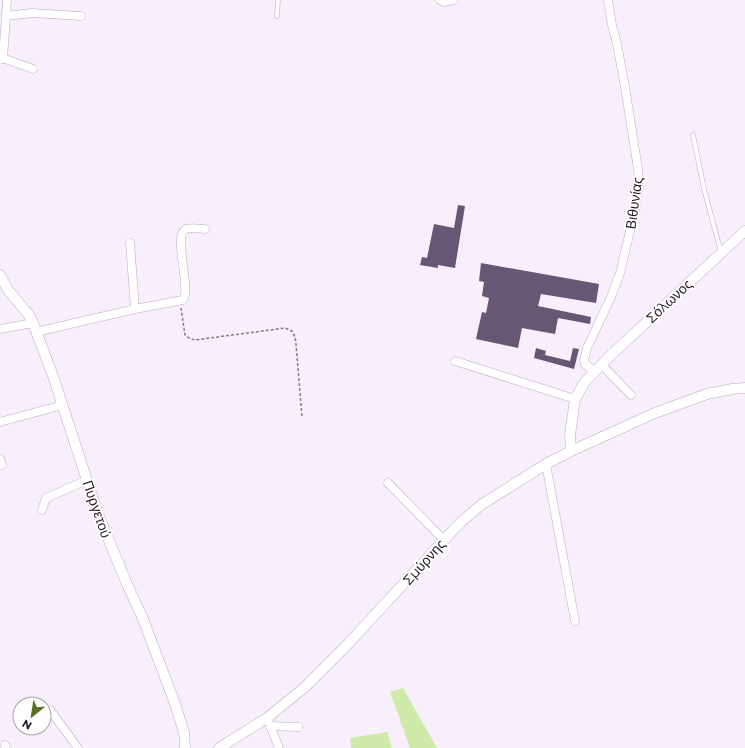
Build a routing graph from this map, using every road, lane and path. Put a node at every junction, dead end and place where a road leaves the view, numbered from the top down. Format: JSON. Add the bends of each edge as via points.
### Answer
{"nodes":[{"id":1,"x":7,"y":0,"type":"edge"},
{"id":2,"x":278,"y":0,"type":"edge"},
{"id":3,"x":440,"y":0,"type":"edge"},
{"id":4,"x":453,"y":0,"type":"edge"},
{"id":5,"x":608,"y":0,"type":"edge"},
{"id":6,"x":6,"y":16,"type":"junction"},
{"id":7,"x":81,"y":16,"type":"dead end"},
{"id":8,"x":277,"y":16,"type":"dead end"},
{"id":9,"x":2,"y":58,"type":"edge"},
{"id":10,"x":33,"y":69,"type":"dead end"},
{"id":11,"x":693,"y":135,"type":"dead end"},
{"id":12,"x":205,"y":228,"type":"dead end"},
{"id":13,"x":745,"y":231,"type":"edge"},
{"id":14,"x":130,"y":243,"type":"dead end"},
{"id":15,"x":722,"y":253,"type":"junction"},
{"id":16,"x":0,"y":275,"type":"edge"},
{"id":17,"x":180,"y":302,"type":"junction"},
{"id":18,"x":135,"y":309,"type":"junction"},
{"id":19,"x":34,"y":328,"type":"junction"},
{"id":20,"x":0,"y":329,"type":"edge"},
{"id":21,"x":455,"y":361,"type":"dead end"},
{"id":22,"x":598,"y":368,"type":"junction"},
{"id":23,"x":745,"y":388,"type":"edge"},
{"id":24,"x":631,"y":395,"type":"dead end"},
{"id":25,"x":575,"y":399,"type":"junction"},
{"id":26,"x":63,"y":405,"type":"junction"},
{"id":27,"x":302,"y":417,"type":"dead end"},
{"id":28,"x":0,"y":422,"type":"edge"},
{"id":29,"x":571,"y":451,"type":"junction"},
{"id":30,"x":546,"y":464,"type":"junction"},
{"id":31,"x":87,"y":480,"type":"junction"},
{"id":32,"x":388,"y":483,"type":"dead end"},
{"id":33,"x":42,"y":510,"type":"dead end"},
{"id":34,"x":444,"y":540,"type":"junction"},
{"id":35,"x":575,"y":621,"type":"dead end"},
{"id":36,"x":52,"y":713,"type":"edge"},
{"id":37,"x":269,"y":722,"type":"junction"},
{"id":38,"x":298,"y":727,"type":"dead end"},
{"id":39,"x":78,"y":748,"type":"edge"},
{"id":40,"x":185,"y":748,"type":"edge"},
{"id":41,"x":219,"y":748,"type":"edge"},
{"id":42,"x":279,"y":748,"type":"edge"}],
"edges":[{"from":1,"to":6,"type":"street"},
{"from":2,"to":8,"type":"lane"},
{"from":3,"to":4,"type":"street"},
{"from":5,"to":22,"type":"street","name":"Βιθυνίας","via":[[637,158],[639,185],[620,273],[584,357],[585,364]]},
{"from":6,"to":7,"type":"street","via":[[32,13]]},
{"from":6,"to":9,"type":"street"},
{"from":9,"to":10,"type":"street"},
{"from":11,"to":15,"type":"lane","via":[[704,189]]},
{"from":12,"to":17,"type":"street","via":[[187,229],[182,234],[185,293],[184,299]]},
{"from":13,"to":15,"type":"street","name":"Σόλωνος"},
{"from":14,"to":18,"type":"street"},
{"from":15,"to":22,"type":"street","name":"Σόλωνος"},
{"from":16,"to":19,"type":"street","name":"Πυργετού","via":[[8,290],[29,315]]},
{"from":17,"to":18,"type":"street"},
{"from":17,"to":27,"type":"path","via":[[186,335],[195,340],[285,328],[292,331],[296,344]]},
{"from":18,"to":19,"type":"street"},
{"from":19,"to":20,"type":"street"},
{"from":19,"to":26,"type":"street","name":"Πυργετού"},
{"from":21,"to":25,"type":"street"},
{"from":22,"to":24,"type":"street","name":"Βιθυνίας"},
{"from":22,"to":25,"type":"street","name":"Σόλωνος","via":[[584,383]]},
{"from":23,"to":29,"type":"street","name":"Σμύρνης","via":[[707,394],[655,413]]},
{"from":25,"to":29,"type":"street","via":[[570,435]]},
{"from":26,"to":28,"type":"street"},
{"from":26,"to":31,"type":"street","name":"Πυργετού"},
{"from":29,"to":30,"type":"street","name":"Σμύρνης"},
{"from":30,"to":34,"type":"street","name":"Σμύρνης","via":[[481,505]]},
{"from":30,"to":35,"type":"street"},
{"from":31,"to":33,"type":"street","via":[[46,498]]},
{"from":31,"to":40,"type":"street","name":"Πυργετού","via":[[110,544],[143,619],[174,701],[184,732]]},
{"from":32,"to":34,"type":"street"},
{"from":34,"to":37,"type":"street","name":"Σμύρνης","via":[[321,671]]},
{"from":36,"to":39,"type":"street"},
{"from":37,"to":38,"type":"street"},
{"from":37,"to":41,"type":"street","name":"Σμύρνης"},
{"from":37,"to":42,"type":"street"}]}
